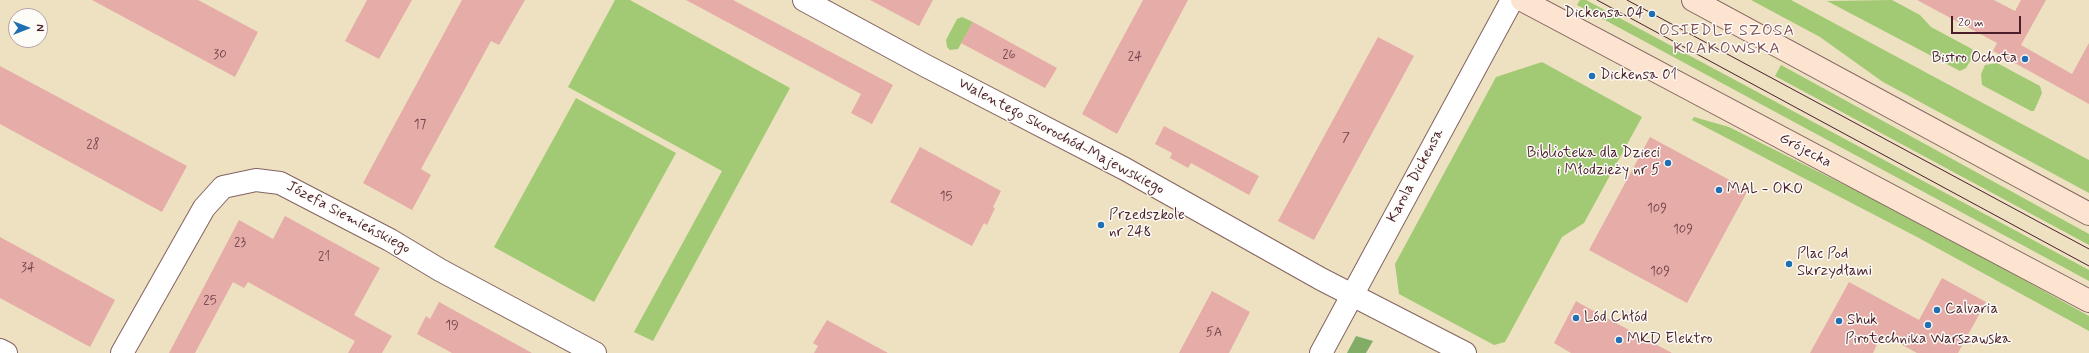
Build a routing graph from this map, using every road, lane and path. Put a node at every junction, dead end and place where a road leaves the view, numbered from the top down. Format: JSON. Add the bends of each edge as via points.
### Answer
{"nodes":[{"id":1,"x":804,"y":0,"type":"edge"},
{"id":2,"x":1512,"y":0,"type":"edge"},
{"id":3,"x":1522,"y":0,"type":"edge"},
{"id":4,"x":1693,"y":0,"type":"edge"},
{"id":5,"x":2089,"y":214,"type":"edge"},
{"id":6,"x":1352,"y":295,"type":"junction"},
{"id":7,"x":2089,"y":301,"type":"edge"},
{"id":8,"x":0,"y":350,"type":"edge"},
{"id":9,"x":6,"y":353,"type":"edge"},
{"id":10,"x":122,"y":353,"type":"edge"},
{"id":11,"x":594,"y":353,"type":"edge"},
{"id":12,"x":1321,"y":353,"type":"edge"},
{"id":13,"x":1465,"y":353,"type":"edge"}],
"edges":[{"from":1,"to":6,"type":"street","name":"Walentego Skorochód-Majewskiego","via":[[1125,169]]},
{"from":2,"to":6,"type":"street","name":"Karola Dickensa"},
{"from":3,"to":7,"type":"main road","name":"Grójecka"},
{"from":4,"to":5,"type":"main road"},
{"from":6,"to":12,"type":"street","name":"Karola Dickensa"},
{"from":6,"to":13,"type":"street","name":"Walentego Skorochód-Majewskiego"},
{"from":8,"to":9,"type":"street"},
{"from":10,"to":11,"type":"street","name":"Józefa Siemieńskiego","via":[[204,208],[223,187],[256,180],[280,183],[390,240],[440,270]]}]}
